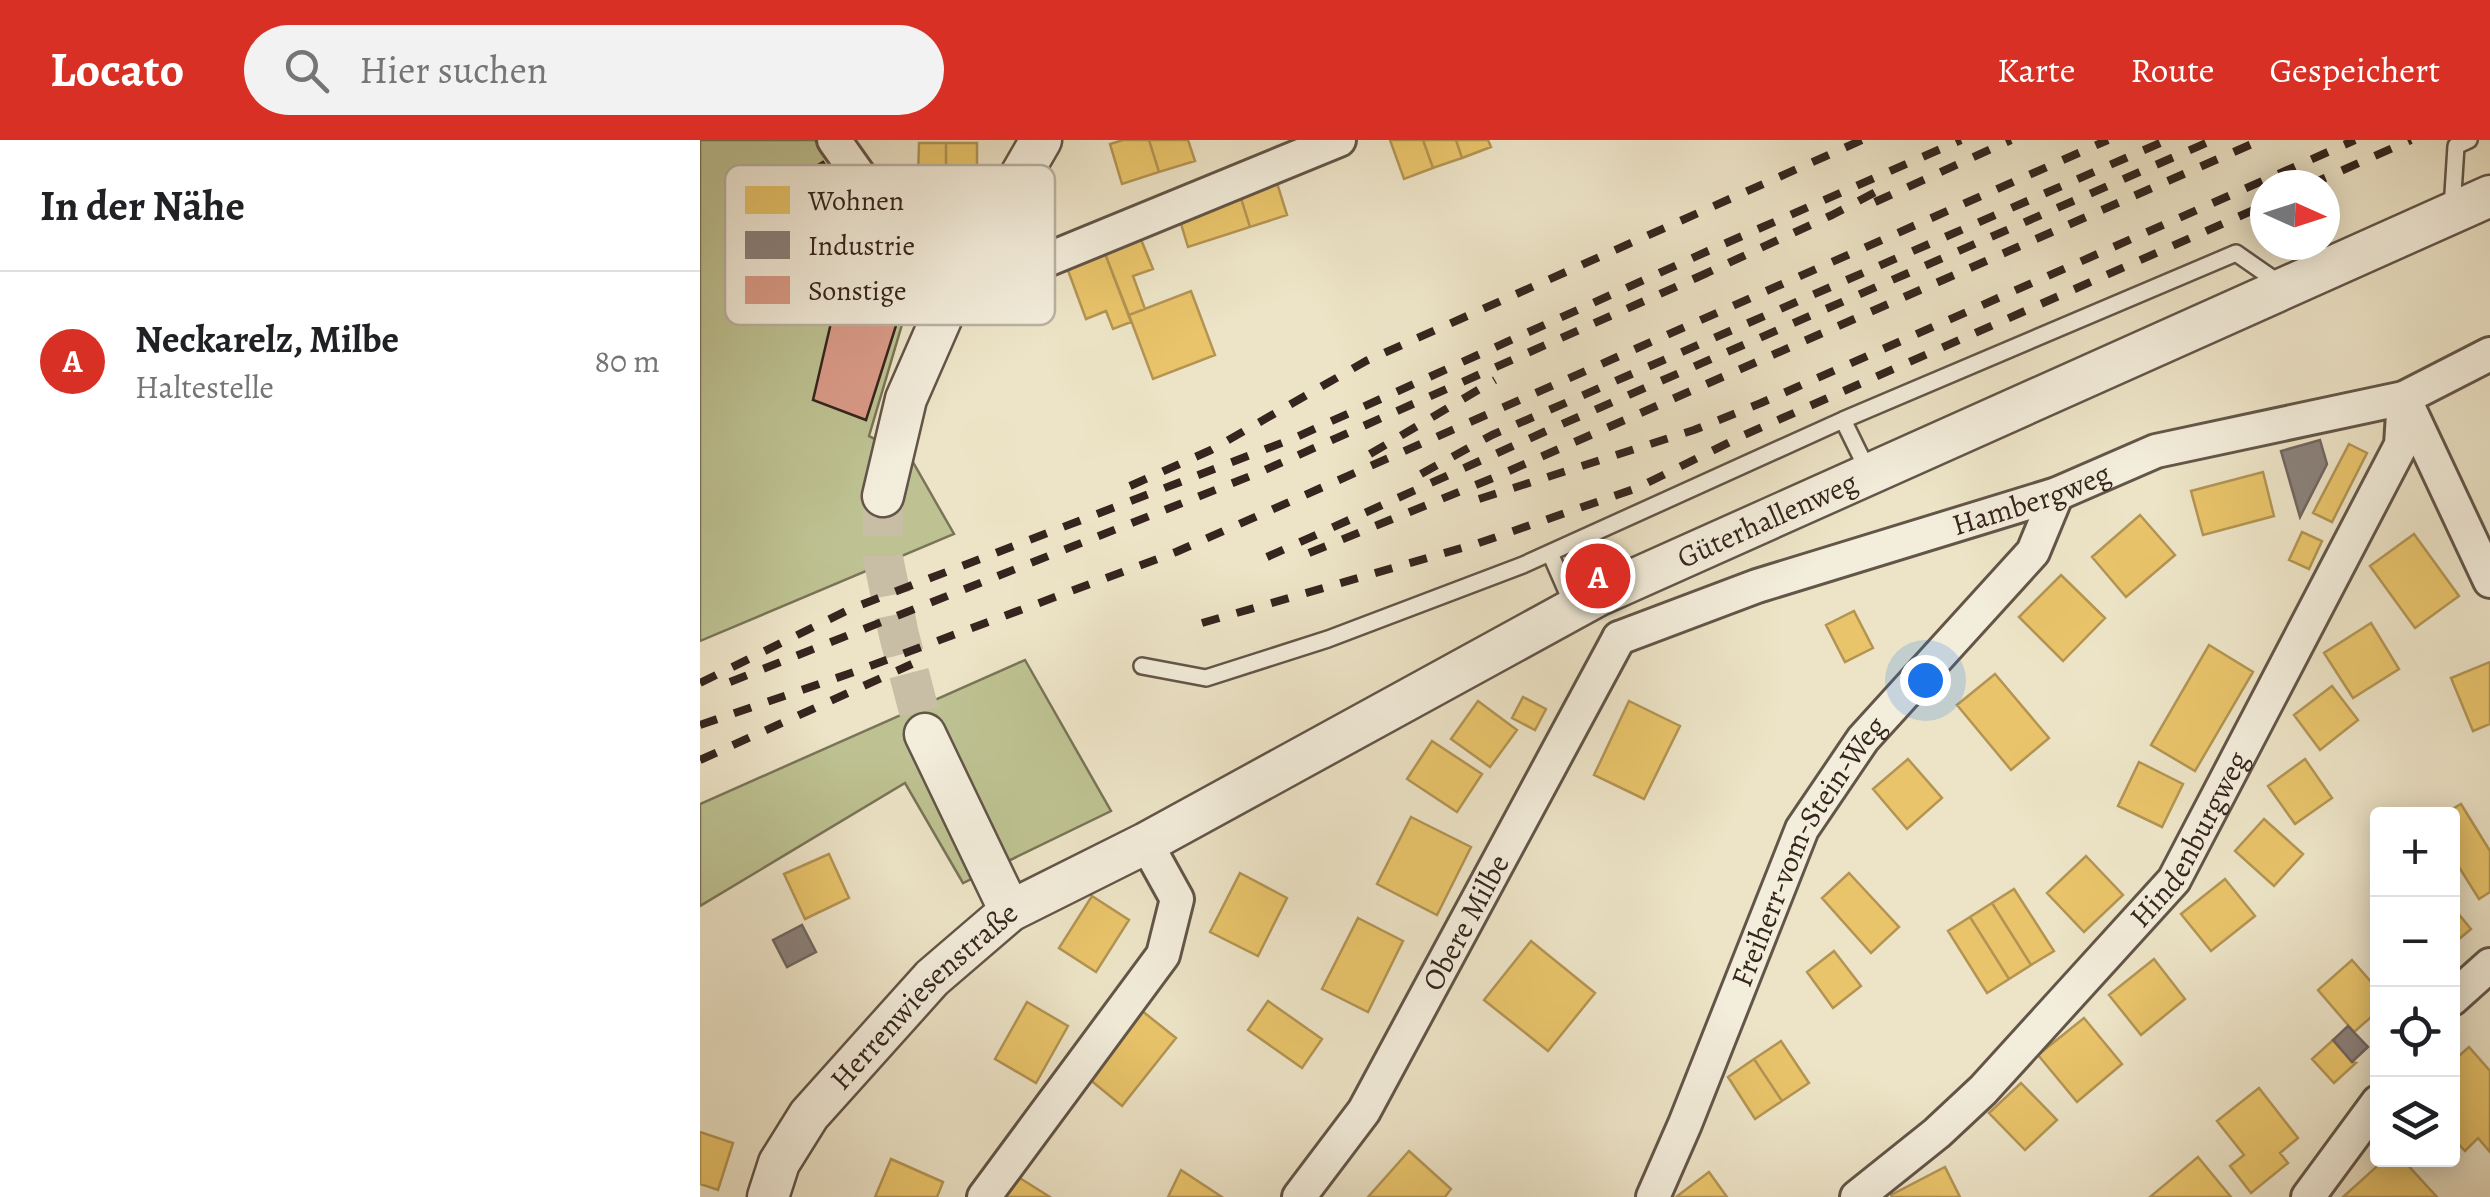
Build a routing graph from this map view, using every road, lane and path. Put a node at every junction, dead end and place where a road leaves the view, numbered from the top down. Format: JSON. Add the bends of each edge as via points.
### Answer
{"nodes":[{"id":1,"x":834,"y":140,"type":"edge"},
{"id":2,"x":1041,"y":140,"type":"edge"},
{"id":3,"x":1339,"y":140,"type":"edge"},
{"id":4,"x":2470,"y":140,"type":"edge"},
{"id":5,"x":852,"y":165,"type":"edge"},
{"id":6,"x":1027,"y":165,"type":"edge"},
{"id":7,"x":2490,"y":196,"type":"edge"},
{"id":8,"x":2452,"y":213,"type":"junction"},
{"id":9,"x":1055,"y":257,"type":"edge"},
{"id":10,"x":2285,"y":288,"type":"junction"},
{"id":11,"x":938,"y":325,"type":"edge"},
{"id":12,"x":2490,"y":354,"type":"edge"},
{"id":13,"x":2404,"y":398,"type":"junction"},
{"id":14,"x":1842,"y":420,"type":"junction"},
{"id":15,"x":1870,"y":473,"type":"junction"},
{"id":16,"x":2057,"y":494,"type":"junction"},
{"id":17,"x":883,"y":496,"type":"tunnel mouth"},
{"id":18,"x":1550,"y":553,"type":"junction"},
{"id":19,"x":2490,"y":581,"type":"edge"},
{"id":20,"x":1586,"y":602,"type":"junction"},
{"id":21,"x":1619,"y":638,"type":"junction"},
{"id":22,"x":1142,"y":666,"type":"dead end"},
{"id":23,"x":925,"y":734,"type":"tunnel mouth"},
{"id":24,"x":1146,"y":843,"type":"junction"},
{"id":25,"x":1010,"y":911,"type":"junction"},
{"id":26,"x":2490,"y":965,"type":"edge"},
{"id":27,"x":2460,"y":992,"type":"edge"},
{"id":28,"x":2370,"y":1113,"type":"edge"},
{"id":29,"x":768,"y":1197,"type":"edge"},
{"id":30,"x":984,"y":1197,"type":"edge"},
{"id":31,"x":1299,"y":1197,"type":"edge"},
{"id":32,"x":1652,"y":1197,"type":"edge"},
{"id":33,"x":1858,"y":1197,"type":"edge"},
{"id":34,"x":2308,"y":1197,"type":"edge"}],
"edges":[{"from":1,"to":5,"type":"street"},
{"from":2,"to":6,"type":"street"},
{"from":3,"to":9,"type":"street"},
{"from":4,"to":8,"type":"lane","via":[[2456,146]]},
{"from":7,"to":8,"type":"street","name":"Güterhallenweg"},
{"from":8,"to":10,"type":"street","name":"Güterhallenweg"},
{"from":10,"to":14,"type":"lane","via":[[2236,253]]},
{"from":10,"to":15,"type":"street","name":"Güterhallenweg"},
{"from":11,"to":17,"type":"street","via":[[906,399]]},
{"from":12,"to":13,"type":"street","name":"Hambergweg"},
{"from":13,"to":16,"type":"street","name":"Hambergweg","via":[[2156,451]]},
{"from":13,"to":19,"type":"street"},
{"from":13,"to":33,"type":"street","name":"Hindenburgweg","via":[[2400,445],[2174,880],[1983,1090]]},
{"from":14,"to":15,"type":"lane"},
{"from":14,"to":18,"type":"lane"},
{"from":15,"to":20,"type":"street","name":"Güterhallenweg"},
{"from":16,"to":21,"type":"street","name":"Hambergweg","via":[[1757,586]]},
{"from":16,"to":32,"type":"street","name":"Freiherr-vom-Stein-Weg","via":[[2033,552],[1863,739],[1802,829]]},
{"from":18,"to":20,"type":"lane"},
{"from":18,"to":22,"type":"lane","via":[[1328,639],[1206,678]]},
{"from":20,"to":21,"type":"street"},
{"from":20,"to":24,"type":"street","name":"Güterhallenweg"},
{"from":21,"to":31,"type":"street","name":"Obere Milbe","via":[[1364,1111]]},
{"from":23,"to":25,"type":"street","name":"Herrenwiesenstraße"},
{"from":24,"to":25,"type":"street","name":"Güterhallenweg"},
{"from":24,"to":30,"type":"street","via":[[1176,899],[1162,955]]},
{"from":25,"to":29,"type":"street","name":"Herrenwiesenstraße","via":[[932,978],[809,1115]]},
{"from":26,"to":27,"type":"street"},
{"from":28,"to":34,"type":"street"}]}
